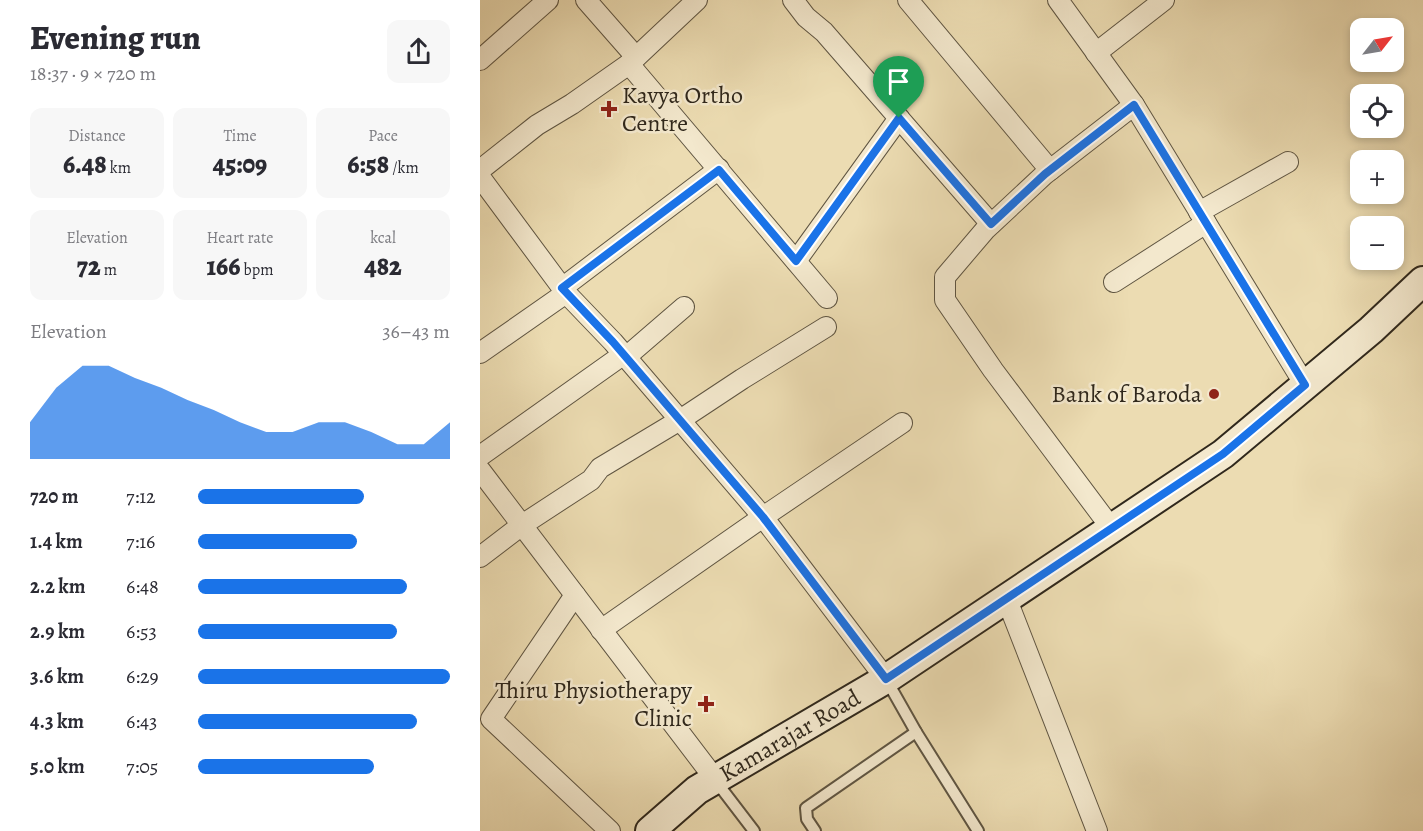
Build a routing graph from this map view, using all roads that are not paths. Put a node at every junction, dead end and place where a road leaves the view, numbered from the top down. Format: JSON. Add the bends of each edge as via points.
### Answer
{"nodes":[{"id":1,"x":548,"y":0,"type":"edge"},
{"id":2,"x":586,"y":0,"type":"edge"},
{"id":3,"x":697,"y":0,"type":"edge"},
{"id":4,"x":793,"y":0,"type":"edge"},
{"id":5,"x":908,"y":0,"type":"edge"},
{"id":6,"x":1058,"y":0,"type":"edge"},
{"id":7,"x":1164,"y":0,"type":"edge"},
{"id":8,"x":1096,"y":53,"type":"junction"},
{"id":9,"x":480,"y":60,"type":"edge"},
{"id":10,"x":633,"y":60,"type":"junction"},
{"id":11,"x":1134,"y":105,"type":"junction"},
{"id":12,"x":899,"y":118,"type":"junction"},
{"id":13,"x":1288,"y":162,"type":"dead end"},
{"id":14,"x":480,"y":170,"type":"edge"},
{"id":15,"x":719,"y":170,"type":"junction"},
{"id":16,"x":1050,"y":170,"type":"junction"},
{"id":17,"x":480,"y":177,"type":"edge"},
{"id":18,"x":1203,"y":217,"type":"junction"},
{"id":19,"x":991,"y":224,"type":"junction"},
{"id":20,"x":796,"y":261,"type":"junction"},
{"id":21,"x":1423,"y":281,"type":"edge"},
{"id":22,"x":1114,"y":282,"type":"dead end"},
{"id":23,"x":564,"y":291,"type":"junction"},
{"id":24,"x":827,"y":298,"type":"dead end"},
{"id":25,"x":684,"y":307,"type":"dead end"},
{"id":26,"x":826,"y":327,"type":"dead end"},
{"id":27,"x":480,"y":353,"type":"edge"},
{"id":28,"x":625,"y":356,"type":"junction"},
{"id":29,"x":1305,"y":385,"type":"junction"},
{"id":30,"x":680,"y":420,"type":"junction"},
{"id":31,"x":902,"y":423,"type":"dead end"},
{"id":32,"x":480,"y":456,"type":"edge"},
{"id":33,"x":480,"y":470,"type":"edge"},
{"id":34,"x":763,"y":517,"type":"junction"},
{"id":35,"x":522,"y":525,"type":"junction"},
{"id":36,"x":1112,"y":529,"type":"junction"},
{"id":37,"x":480,"y":557,"type":"edge"},
{"id":38,"x":575,"y":595,"type":"junction"},
{"id":39,"x":1006,"y":600,"type":"junction"},
{"id":40,"x":601,"y":630,"type":"junction"},
{"id":41,"x":886,"y":679,"type":"junction"},
{"id":42,"x":916,"y":732,"type":"junction"},
{"id":43,"x":715,"y":779,"type":"junction"},
{"id":44,"x":750,"y":830,"type":"edge"},
{"id":45,"x":610,"y":831,"type":"edge"},
{"id":46,"x":650,"y":831,"type":"edge"},
{"id":47,"x":814,"y":831,"type":"edge"},
{"id":48,"x":978,"y":831,"type":"edge"},
{"id":49,"x":1097,"y":831,"type":"edge"}],
"edges":[{"from":1,"to":9,"type":"street"},
{"from":2,"to":10,"type":"street"},
{"from":3,"to":10,"type":"street"},
{"from":4,"to":12,"type":"street"},
{"from":5,"to":16,"type":"street"},
{"from":6,"to":8,"type":"street"},
{"from":7,"to":8,"type":"street"},
{"from":8,"to":11,"type":"street"},
{"from":10,"to":14,"type":"street","via":[[537,125]]},
{"from":10,"to":15,"type":"street"},
{"from":11,"to":16,"type":"street"},
{"from":11,"to":18,"type":"street"},
{"from":12,"to":19,"type":"street"},
{"from":12,"to":20,"type":"street"},
{"from":13,"to":18,"type":"street"},
{"from":15,"to":20,"type":"street"},
{"from":15,"to":23,"type":"street"},
{"from":16,"to":19,"type":"street"},
{"from":17,"to":23,"type":"street"},
{"from":18,"to":22,"type":"street"},
{"from":18,"to":29,"type":"street"},
{"from":19,"to":36,"type":"street","via":[[945,277],[945,300]]},
{"from":20,"to":24,"type":"street"},
{"from":21,"to":29,"type":"main road","name":"Kamarajar Road"},
{"from":23,"to":27,"type":"street"},
{"from":23,"to":28,"type":"street"},
{"from":25,"to":28,"type":"street"},
{"from":26,"to":30,"type":"street"},
{"from":28,"to":30,"type":"street"},
{"from":28,"to":32,"type":"street"},
{"from":29,"to":36,"type":"main road","name":"Kamarajar Road","via":[[1223,454]]},
{"from":30,"to":34,"type":"street"},
{"from":30,"to":35,"type":"street","via":[[600,468],[591,480]]},
{"from":31,"to":34,"type":"street"},
{"from":33,"to":35,"type":"street"},
{"from":34,"to":40,"type":"street"},
{"from":34,"to":41,"type":"street"},
{"from":35,"to":37,"type":"street"},
{"from":35,"to":38,"type":"street"},
{"from":36,"to":39,"type":"main road","name":"Kamarajar Road"},
{"from":38,"to":40,"type":"street"},
{"from":38,"to":45,"type":"street","via":[[491,719]]},
{"from":39,"to":41,"type":"main road","name":"Kamarajar Road"},
{"from":39,"to":49,"type":"street"},
{"from":40,"to":43,"type":"street"},
{"from":41,"to":42,"type":"lane"},
{"from":41,"to":43,"type":"main road","name":"Kamarajar Road"},
{"from":42,"to":47,"type":"lane","via":[[806,808]]},
{"from":42,"to":48,"type":"lane"},
{"from":43,"to":44,"type":"lane"},
{"from":43,"to":46,"type":"main road","name":"Kamarajar Road"}]}
